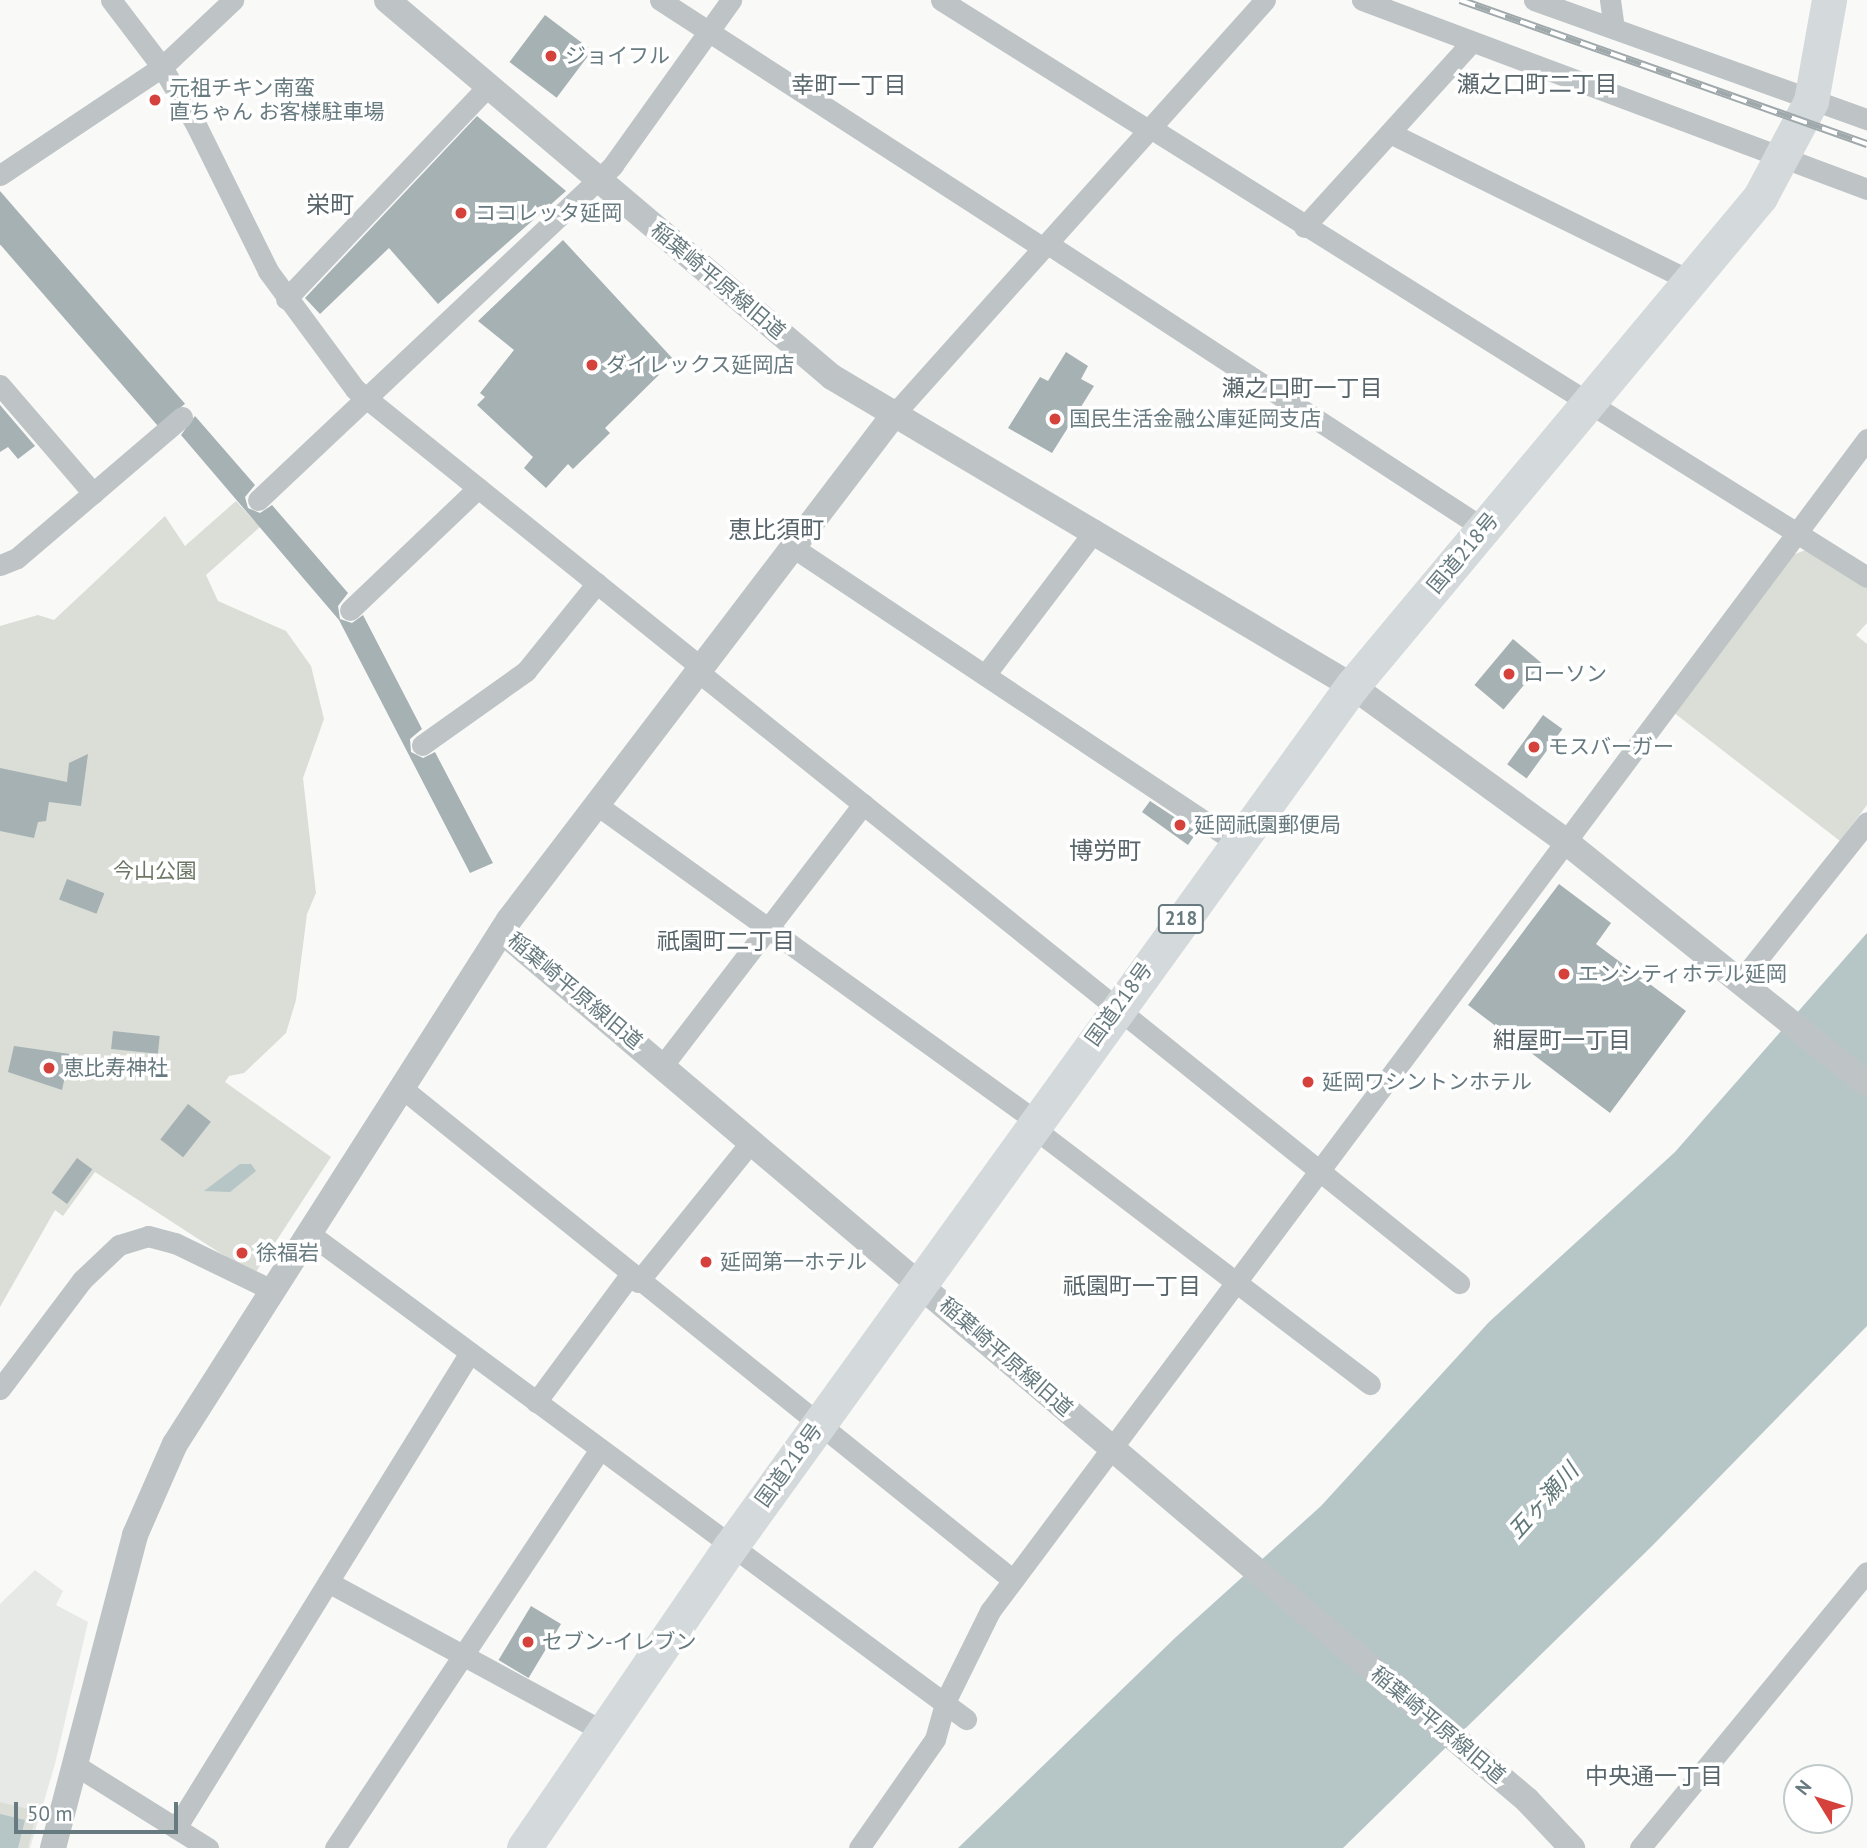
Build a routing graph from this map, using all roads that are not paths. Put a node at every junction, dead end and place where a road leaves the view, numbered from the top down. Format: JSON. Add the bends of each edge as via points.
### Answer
{"nodes":[{"id":1,"x":111,"y":0,"type":"edge"},
{"id":2,"x":233,"y":0,"type":"edge"},
{"id":3,"x":387,"y":0,"type":"edge"},
{"id":4,"x":660,"y":0,"type":"edge"},
{"id":5,"x":731,"y":0,"type":"edge"},
{"id":6,"x":941,"y":0,"type":"edge"},
{"id":7,"x":1265,"y":0,"type":"edge"},
{"id":8,"x":1362,"y":0,"type":"edge"},
{"id":9,"x":1534,"y":0,"type":"edge"},
{"id":10,"x":1610,"y":0,"type":"edge"},
{"id":11,"x":1829,"y":0,"type":"edge"},
{"id":12,"x":1614,"y":28,"type":"junction"},
{"id":13,"x":709,"y":31,"type":"junction"},
{"id":14,"x":1471,"y":43,"type":"junction"},
{"id":15,"x":162,"y":67,"type":"junction"},
{"id":16,"x":488,"y":86,"type":"junction"},
{"id":17,"x":1811,"y":101,"type":"junction"},
{"id":18,"x":1867,"y":119,"type":"edge"},
{"id":19,"x":1148,"y":128,"type":"junction"},
{"id":20,"x":1390,"y":133,"type":"junction"},
{"id":21,"x":1785,"y":157,"type":"junction"},
{"id":22,"x":0,"y":175,"type":"edge"},
{"id":23,"x":598,"y":179,"type":"junction"},
{"id":24,"x":1867,"y":189,"type":"edge"},
{"id":25,"x":1304,"y":227,"type":"junction"},
{"id":26,"x":1046,"y":246,"type":"junction"},
{"id":27,"x":1691,"y":281,"type":"junction"},
{"id":28,"x":286,"y":299,"type":"junction"},
{"id":29,"x":0,"y":385,"type":"edge"},
{"id":30,"x":366,"y":398,"type":"junction"},
{"id":31,"x":1590,"y":404,"type":"junction"},
{"id":32,"x":895,"y":412,"type":"junction"},
{"id":33,"x":182,"y":417,"type":"dead end"},
{"id":34,"x":1867,"y":439,"type":"edge"},
{"id":35,"x":478,"y":488,"type":"junction"},
{"id":36,"x":93,"y":493,"type":"junction"},
{"id":37,"x":258,"y":500,"type":"dead end"},
{"id":38,"x":1483,"y":528,"type":"junction"},
{"id":39,"x":1095,"y":530,"type":"junction"},
{"id":40,"x":1797,"y":533,"type":"junction"},
{"id":41,"x":791,"y":546,"type":"junction"},
{"id":42,"x":0,"y":565,"type":"edge"},
{"id":43,"x":1867,"y":576,"type":"edge"},
{"id":44,"x":597,"y":583,"type":"junction"},
{"id":45,"x":350,"y":610,"type":"dead end"},
{"id":46,"x":698,"y":668,"type":"junction"},
{"id":47,"x":985,"y":675,"type":"junction"},
{"id":48,"x":1352,"y":686,"type":"junction"},
{"id":49,"x":422,"y":745,"type":"dead end"},
{"id":50,"x":863,"y":804,"type":"junction"},
{"id":51,"x":597,"y":805,"type":"junction"},
{"id":52,"x":1867,"y":822,"type":"edge"},
{"id":53,"x":1565,"y":841,"type":"junction"},
{"id":54,"x":1237,"y":843,"type":"junction"},
{"id":55,"x":769,"y":926,"type":"junction"},
{"id":56,"x":502,"y":931,"type":"junction"},
{"id":57,"x":1745,"y":984,"type":"junction"},
{"id":58,"x":1116,"y":1009,"type":"junction"},
{"id":59,"x":663,"y":1065,"type":"junction"},
{"id":60,"x":1867,"y":1084,"type":"edge"},
{"id":61,"x":403,"y":1089,"type":"junction"},
{"id":62,"x":1033,"y":1123,"type":"junction"},
{"id":63,"x":751,"y":1142,"type":"junction"},
{"id":64,"x":1321,"y":1170,"type":"junction"},
{"id":65,"x":310,"y":1234,"type":"junction"},
{"id":66,"x":634,"y":1278,"type":"junction"},
{"id":67,"x":1239,"y":1280,"type":"junction"},
{"id":68,"x":920,"y":1282,"type":"junction"},
{"id":69,"x":1459,"y":1283,"type":"dead end"},
{"id":70,"x":274,"y":1291,"type":"junction"},
{"id":71,"x":470,"y":1354,"type":"junction"},
{"id":72,"x":1370,"y":1384,"type":"dead end"},
{"id":73,"x":0,"y":1389,"type":"edge"},
{"id":74,"x":536,"y":1402,"type":"junction"},
{"id":75,"x":819,"y":1423,"type":"junction"},
{"id":76,"x":600,"y":1449,"type":"junction"},
{"id":77,"x":1112,"y":1449,"type":"junction"},
{"id":78,"x":731,"y":1546,"type":"junction"},
{"id":79,"x":1867,"y":1572,"type":"edge"},
{"id":80,"x":1013,"y":1580,"type":"junction"},
{"id":81,"x":328,"y":1583,"type":"junction"},
{"id":82,"x":1859,"y":1597,"type":"edge"},
{"id":83,"x":463,"y":1655,"type":"junction"},
{"id":84,"x":946,"y":1700,"type":"junction"},
{"id":85,"x":966,"y":1719,"type":"dead end"},
{"id":86,"x":604,"y":1732,"type":"junction"},
{"id":87,"x":75,"y":1765,"type":"junction"},
{"id":88,"x":176,"y":1828,"type":"junction"},
{"id":89,"x":54,"y":1848,"type":"edge"},
{"id":90,"x":208,"y":1848,"type":"edge"},
{"id":91,"x":335,"y":1848,"type":"edge"},
{"id":92,"x":524,"y":1848,"type":"edge"},
{"id":93,"x":859,"y":1848,"type":"edge"},
{"id":94,"x":1572,"y":1848,"type":"edge"},
{"id":95,"x":1640,"y":1848,"type":"edge"}],
"edges":[{"from":1,"to":15,"type":"street"},
{"from":2,"to":15,"type":"street"},
{"from":3,"to":16,"type":"street","name":"稲葉崎平原線旧道"},
{"from":4,"to":13,"type":"street"},
{"from":5,"to":13,"type":"street"},
{"from":6,"to":19,"type":"street"},
{"from":7,"to":19,"type":"street"},
{"from":8,"to":14,"type":"street"},
{"from":9,"to":12,"type":"street"},
{"from":10,"to":12,"type":"street"},
{"from":11,"to":17,"type":"highway","name":"国道218号","number":"218"},
{"from":12,"to":17,"type":"street"},
{"from":13,"to":23,"type":"street","via":[[613,165]]},
{"from":13,"to":26,"type":"street"},
{"from":14,"to":20,"type":"street"},
{"from":14,"to":21,"type":"street"},
{"from":15,"to":22,"type":"street"},
{"from":15,"to":28,"type":"street"},
{"from":16,"to":23,"type":"street","name":"稲葉崎平原線旧道"},
{"from":16,"to":28,"type":"street"},
{"from":17,"to":18,"type":"street"},
{"from":17,"to":21,"type":"highway","name":"国道218号","number":"218"},
{"from":19,"to":25,"type":"street"},
{"from":19,"to":26,"type":"street"},
{"from":20,"to":25,"type":"street"},
{"from":20,"to":27,"type":"street"},
{"from":21,"to":24,"type":"street"},
{"from":21,"to":27,"type":"highway","name":"国道218号","number":"218","via":[[1760,197]]},
{"from":23,"to":30,"type":"street"},
{"from":23,"to":32,"type":"street","name":"稲葉崎平原線旧道","via":[[832,377]]},
{"from":25,"to":31,"type":"street"},
{"from":26,"to":32,"type":"street"},
{"from":26,"to":38,"type":"street"},
{"from":27,"to":31,"type":"highway","name":"国道218号","number":"218"},
{"from":28,"to":30,"type":"street"},
{"from":29,"to":36,"type":"street"},
{"from":30,"to":35,"type":"street"},
{"from":30,"to":37,"type":"street"},
{"from":31,"to":38,"type":"highway","name":"国道218号","number":"218"},
{"from":31,"to":40,"type":"street"},
{"from":32,"to":39,"type":"street"},
{"from":32,"to":41,"type":"street","name":"稲葉崎平原線旧道"},
{"from":33,"to":36,"type":"street"},
{"from":34,"to":40,"type":"street"},
{"from":35,"to":44,"type":"street"},
{"from":35,"to":45,"type":"street"},
{"from":36,"to":42,"type":"street","via":[[17,558]]},
{"from":38,"to":48,"type":"highway","name":"国道218号","number":"218"},
{"from":39,"to":47,"type":"street"},
{"from":39,"to":48,"type":"street"},
{"from":40,"to":43,"type":"street"},
{"from":40,"to":53,"type":"street"},
{"from":41,"to":46,"type":"street","name":"稲葉崎平原線旧道"},
{"from":41,"to":47,"type":"street"},
{"from":44,"to":46,"type":"street"},
{"from":44,"to":49,"type":"street","via":[[526,671]]},
{"from":46,"to":50,"type":"street"},
{"from":46,"to":51,"type":"street","name":"稲葉崎平原線旧道"},
{"from":47,"to":54,"type":"street"},
{"from":48,"to":53,"type":"street"},
{"from":48,"to":54,"type":"highway","name":"国道218号","number":"218"},
{"from":50,"to":55,"type":"street"},
{"from":50,"to":58,"type":"street"},
{"from":51,"to":55,"type":"street"},
{"from":51,"to":56,"type":"street","name":"稲葉崎平原線旧道"},
{"from":52,"to":57,"type":"street"},
{"from":53,"to":57,"type":"street"},
{"from":53,"to":64,"type":"street"},
{"from":54,"to":58,"type":"highway","name":"国道218号","number":"218"},
{"from":55,"to":59,"type":"street"},
{"from":55,"to":62,"type":"street"},
{"from":56,"to":59,"type":"street","name":"稲葉崎平原線旧道"},
{"from":56,"to":61,"type":"street"},
{"from":57,"to":60,"type":"street"},
{"from":58,"to":62,"type":"highway","name":"国道218号","number":"218"},
{"from":58,"to":64,"type":"street"},
{"from":59,"to":63,"type":"street","name":"稲葉崎平原線旧道"},
{"from":61,"to":65,"type":"street"},
{"from":61,"to":66,"type":"street"},
{"from":62,"to":67,"type":"street"},
{"from":62,"to":68,"type":"highway","name":"国道218号","number":"218"},
{"from":63,"to":66,"type":"street"},
{"from":63,"to":68,"type":"street","name":"稲葉崎平原線旧道"},
{"from":64,"to":67,"type":"street"},
{"from":64,"to":69,"type":"street"},
{"from":65,"to":70,"type":"street"},
{"from":65,"to":71,"type":"street"},
{"from":66,"to":74,"type":"street"},
{"from":66,"to":75,"type":"street"},
{"from":67,"to":72,"type":"street"},
{"from":67,"to":77,"type":"street"},
{"from":68,"to":75,"type":"highway","name":"国道218号","number":"218"},
{"from":68,"to":77,"type":"street","name":"稲葉崎平原線旧道"},
{"from":70,"to":73,"type":"street","via":[[176,1243],[148,1236],[119,1245],[82,1280]]},
{"from":70,"to":87,"type":"street","via":[[175,1444],[153,1487],[135,1535]]},
{"from":71,"to":74,"type":"street"},
{"from":71,"to":81,"type":"street"},
{"from":74,"to":76,"type":"street"},
{"from":75,"to":78,"type":"highway","name":"国道218号","number":"218"},
{"from":75,"to":80,"type":"street"},
{"from":76,"to":78,"type":"street"},
{"from":76,"to":83,"type":"street"},
{"from":77,"to":80,"type":"street"},
{"from":77,"to":94,"type":"street","name":"稲葉崎平原線旧道","via":[[1527,1800]]},
{"from":78,"to":84,"type":"street"},
{"from":78,"to":86,"type":"highway","name":"国道218号","number":"218"},
{"from":79,"to":82,"type":"street"},
{"from":80,"to":84,"type":"street","via":[[990,1611]]},
{"from":81,"to":83,"type":"street"},
{"from":81,"to":88,"type":"street"},
{"from":82,"to":95,"type":"street"},
{"from":83,"to":86,"type":"street"},
{"from":83,"to":91,"type":"street"},
{"from":84,"to":85,"type":"street"},
{"from":84,"to":93,"type":"street","via":[[934,1739]]},
{"from":86,"to":92,"type":"highway","name":"国道218号","number":"218"},
{"from":87,"to":88,"type":"street"},
{"from":87,"to":89,"type":"street"},
{"from":88,"to":90,"type":"street"}]}
